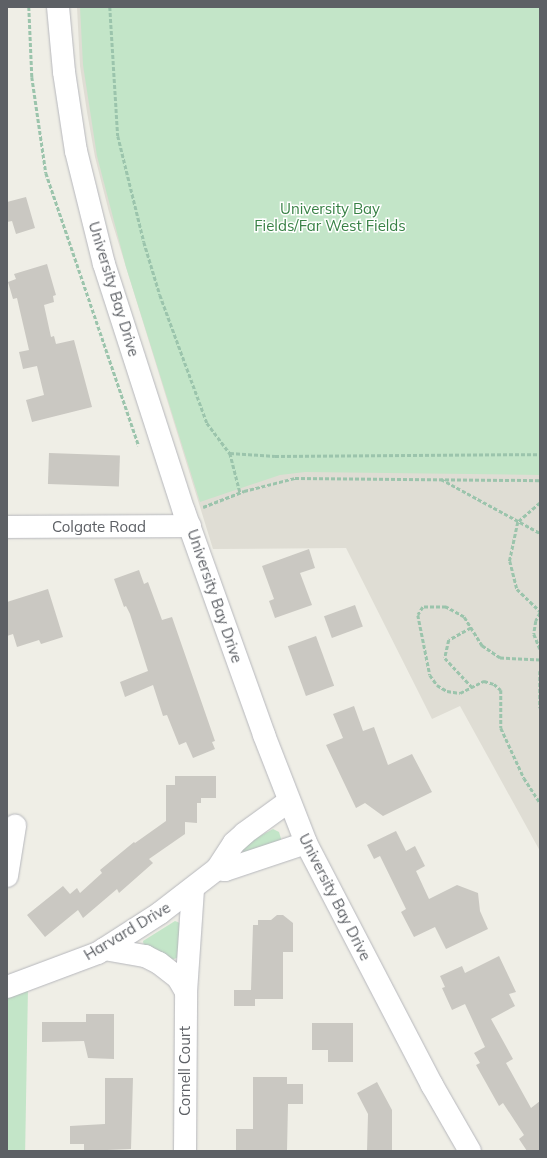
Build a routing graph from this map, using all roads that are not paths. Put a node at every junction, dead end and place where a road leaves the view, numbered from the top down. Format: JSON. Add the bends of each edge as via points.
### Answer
{"nodes":[{"id":1,"x":58,"y":7,"type":"edge"},
{"id":2,"x":187,"y":519,"type":"junction"},
{"id":3,"x":7,"y":526,"type":"edge"},
{"id":4,"x":289,"y":801,"type":"junction"},
{"id":5,"x":15,"y":826,"type":"dead end"},
{"id":6,"x":306,"y":843,"type":"junction"},
{"id":7,"x":217,"y":869,"type":"junction"},
{"id":8,"x":7,"y":876,"type":"edge"},
{"id":9,"x":193,"y":890,"type":"junction"},
{"id":10,"x":104,"y":949,"type":"junction"},
{"id":11,"x":7,"y":987,"type":"edge"},
{"id":12,"x":186,"y":992,"type":"junction"},
{"id":13,"x":185,"y":1151,"type":"edge"},
{"id":14,"x":470,"y":1151,"type":"edge"}],
"edges":[{"from":1,"to":2,"type":"street","name":"University Bay Drive","via":[[64,72],[76,151],[100,249]]},
{"from":2,"to":3,"type":"street","name":"Colgate Road"},
{"from":2,"to":4,"type":"street","name":"University Bay Drive"},
{"from":4,"to":6,"type":"street","name":"University Bay Drive"},
{"from":4,"to":7,"type":"street","name":"Harvard Drive","via":[[234,844]]},
{"from":5,"to":8,"type":"street"},
{"from":6,"to":7,"type":"street","via":[[235,867]]},
{"from":6,"to":14,"type":"street","name":"University Bay Drive","via":[[432,1085]]},
{"from":7,"to":9,"type":"street","name":"Harvard Drive"},
{"from":9,"to":10,"type":"street","name":"Harvard Drive"},
{"from":9,"to":12,"type":"street","name":"Cornell Court"},
{"from":10,"to":11,"type":"street","name":"Harvard Drive"},
{"from":10,"to":12,"type":"street","via":[[145,956],[159,963],[178,978]]},
{"from":12,"to":13,"type":"street","name":"Cornell Court"}]}
